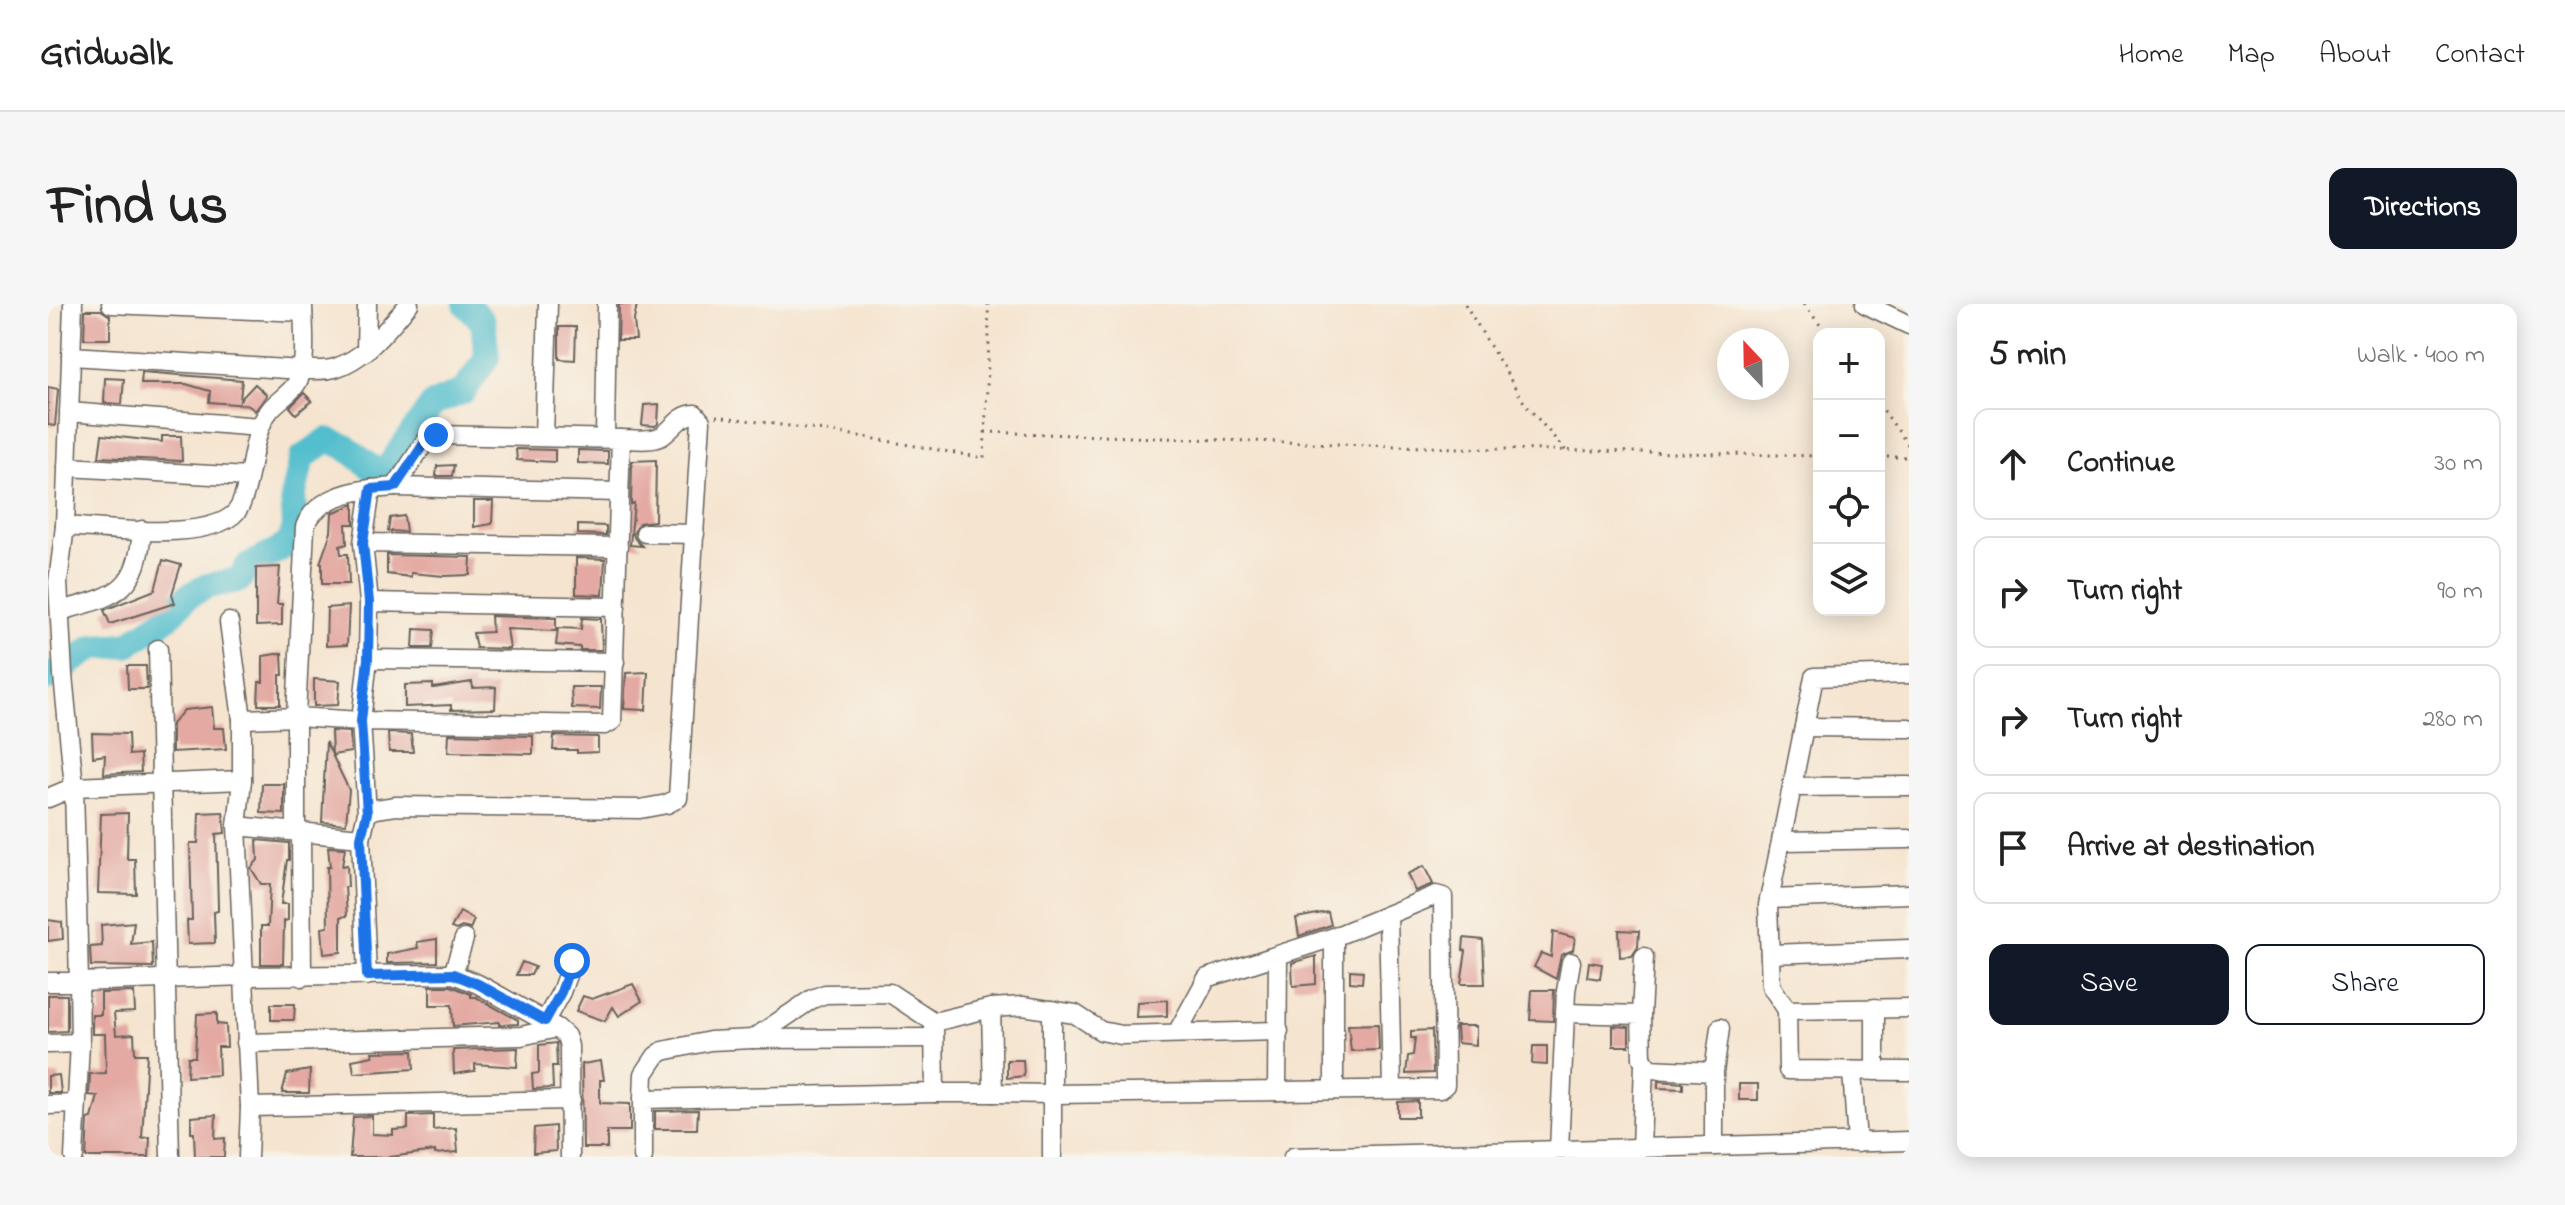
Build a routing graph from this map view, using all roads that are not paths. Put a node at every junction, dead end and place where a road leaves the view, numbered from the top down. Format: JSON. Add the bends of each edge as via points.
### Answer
{"nodes":[{"id":1,"x":73,"y":304,"type":"edge"},
{"id":2,"x":111,"y":304,"type":"edge"},
{"id":3,"x":367,"y":304,"type":"edge"},
{"id":4,"x":409,"y":304,"type":"edge"},
{"id":5,"x":548,"y":304,"type":"edge"},
{"id":6,"x":607,"y":304,"type":"edge"},
{"id":7,"x":1865,"y":304,"type":"edge"},
{"id":8,"x":303,"y":308,"type":"edge"},
{"id":9,"x":1909,"y":325,"type":"edge"},
{"id":10,"x":366,"y":351,"type":"junction"},
{"id":11,"x":71,"y":356,"type":"junction"},
{"id":12,"x":303,"y":370,"type":"junction"},
{"id":13,"x":69,"y":412,"type":"junction"},
{"id":14,"x":260,"y":427,"type":"junction"},
{"id":15,"x":544,"y":436,"type":"junction"},
{"id":16,"x":613,"y":438,"type":"junction"},
{"id":17,"x":67,"y":467,"type":"junction"},
{"id":18,"x":248,"y":477,"type":"junction"},
{"id":19,"x":395,"y":487,"type":"junction"},
{"id":20,"x":371,"y":489,"type":"junction"},
{"id":21,"x":619,"y":492,"type":"junction"},
{"id":22,"x":65,"y":526,"type":"junction"},
{"id":23,"x":142,"y":530,"type":"junction"},
{"id":24,"x":645,"y":533,"type":"dead end"},
{"id":25,"x":695,"y":534,"type":"junction"},
{"id":26,"x":363,"y":543,"type":"junction"},
{"id":27,"x":618,"y":547,"type":"junction"},
{"id":28,"x":53,"y":582,"type":"edge"},
{"id":29,"x":369,"y":602,"type":"junction"},
{"id":30,"x":616,"y":607,"type":"junction"},
{"id":31,"x":61,"y":611,"type":"junction"},
{"id":32,"x":229,"y":622,"type":"dead end"},
{"id":33,"x":158,"y":649,"type":"dead end"},
{"id":34,"x":368,"y":659,"type":"junction"},
{"id":35,"x":615,"y":662,"type":"junction"},
{"id":36,"x":1909,"y":674,"type":"edge"},
{"id":37,"x":296,"y":717,"type":"junction"},
{"id":38,"x":242,"y":719,"type":"junction"},
{"id":39,"x":361,"y":721,"type":"junction"},
{"id":40,"x":1804,"y":727,"type":"junction"},
{"id":41,"x":1909,"y":728,"type":"edge"},
{"id":42,"x":242,"y":780,"type":"junction"},
{"id":43,"x":163,"y":782,"type":"junction"},
{"id":44,"x":1909,"y":786,"type":"edge"},
{"id":45,"x":74,"y":787,"type":"junction"},
{"id":46,"x":1792,"y":787,"type":"junction"},
{"id":47,"x":48,"y":798,"type":"edge"},
{"id":48,"x":367,"y":813,"type":"junction"},
{"id":49,"x":237,"y":826,"type":"junction"},
{"id":50,"x":299,"y":831,"type":"junction"},
{"id":51,"x":361,"y":838,"type":"junction"},
{"id":52,"x":1909,"y":839,"type":"edge"},
{"id":53,"x":1782,"y":841,"type":"junction"},
{"id":54,"x":1909,"y":894,"type":"edge"},
{"id":55,"x":1769,"y":899,"type":"junction"},
{"id":56,"x":1388,"y":915,"type":"junction"},
{"id":57,"x":1334,"y":937,"type":"junction"},
{"id":58,"x":464,"y":939,"type":"dead end"},
{"id":59,"x":1909,"y":949,"type":"edge"},
{"id":60,"x":1770,"y":954,"type":"junction"},
{"id":61,"x":1278,"y":956,"type":"junction"},
{"id":62,"x":1644,"y":957,"type":"dead end"},
{"id":63,"x":572,"y":961,"type":"dead end"},
{"id":64,"x":1571,"y":962,"type":"dead end"},
{"id":65,"x":453,"y":974,"type":"junction"},
{"id":66,"x":245,"y":976,"type":"junction"},
{"id":67,"x":367,"y":976,"type":"junction"},
{"id":68,"x":302,"y":977,"type":"junction"},
{"id":69,"x":167,"y":979,"type":"junction"},
{"id":70,"x":48,"y":982,"type":"edge"},
{"id":71,"x":79,"y":982,"type":"junction"},
{"id":72,"x":991,"y":1008,"type":"junction"},
{"id":73,"x":1875,"y":1008,"type":"junction"},
{"id":74,"x":1909,"y":1008,"type":"edge"},
{"id":75,"x":1052,"y":1010,"type":"junction"},
{"id":76,"x":1787,"y":1010,"type":"junction"},
{"id":77,"x":1565,"y":1013,"type":"junction"},
{"id":78,"x":1641,"y":1015,"type":"junction"},
{"id":79,"x":551,"y":1025,"type":"junction"},
{"id":80,"x":1720,"y":1028,"type":"dead end"},
{"id":81,"x":934,"y":1030,"type":"junction"},
{"id":82,"x":1279,"y":1031,"type":"junction"},
{"id":83,"x":1177,"y":1033,"type":"junction"},
{"id":84,"x":753,"y":1039,"type":"junction"},
{"id":85,"x":80,"y":1043,"type":"junction"},
{"id":86,"x":246,"y":1043,"type":"junction"},
{"id":87,"x":48,"y":1044,"type":"edge"},
{"id":88,"x":1644,"y":1064,"type":"junction"},
{"id":89,"x":1852,"y":1071,"type":"junction"},
{"id":90,"x":1875,"y":1071,"type":"junction"},
{"id":91,"x":1909,"y":1071,"type":"edge"},
{"id":92,"x":1714,"y":1072,"type":"junction"},
{"id":93,"x":1392,"y":1089,"type":"junction"},
{"id":94,"x":1334,"y":1090,"type":"junction"},
{"id":95,"x":1277,"y":1091,"type":"junction"},
{"id":96,"x":935,"y":1093,"type":"junction"},
{"id":97,"x":993,"y":1093,"type":"junction"},
{"id":98,"x":1052,"y":1094,"type":"junction"},
{"id":99,"x":643,"y":1099,"type":"junction"},
{"id":100,"x":571,"y":1100,"type":"junction"},
{"id":101,"x":75,"y":1104,"type":"junction"},
{"id":102,"x":48,"y":1105,"type":"edge"},
{"id":103,"x":250,"y":1107,"type":"junction"},
{"id":104,"x":1909,"y":1141,"type":"edge"},
{"id":105,"x":1857,"y":1143,"type":"junction"},
{"id":106,"x":1714,"y":1146,"type":"junction"},
{"id":107,"x":1641,"y":1148,"type":"junction"},
{"id":108,"x":1559,"y":1150,"type":"junction"},
{"id":109,"x":1418,"y":1155,"type":"edge"},
{"id":110,"x":74,"y":1157,"type":"edge"},
{"id":111,"x":170,"y":1157,"type":"edge"},
{"id":112,"x":248,"y":1157,"type":"edge"},
{"id":113,"x":570,"y":1157,"type":"edge"},
{"id":114,"x":643,"y":1157,"type":"edge"},
{"id":115,"x":1052,"y":1157,"type":"edge"},
{"id":116,"x":1293,"y":1157,"type":"edge"}],
"edges":[{"from":1,"to":11,"type":"street"},
{"from":2,"to":8,"type":"street"},
{"from":3,"to":10,"type":"street"},
{"from":4,"to":10,"type":"street"},
{"from":5,"to":15,"type":"street"},
{"from":6,"to":16,"type":"street"},
{"from":7,"to":9,"type":"street"},
{"from":8,"to":12,"type":"street"},
{"from":10,"to":12,"type":"street","via":[[337,367]]},
{"from":11,"to":12,"type":"street"},
{"from":11,"to":13,"type":"street"},
{"from":12,"to":14,"type":"street"},
{"from":13,"to":14,"type":"street"},
{"from":13,"to":17,"type":"street"},
{"from":14,"to":18,"type":"street"},
{"from":15,"to":16,"type":"street"},
{"from":15,"to":19,"type":"street","via":[[436,435],[425,442]]},
{"from":16,"to":21,"type":"street"},
{"from":16,"to":25,"type":"street","via":[[654,438],[695,414],[701,421]]},
{"from":17,"to":18,"type":"street"},
{"from":17,"to":22,"type":"street"},
{"from":18,"to":23,"type":"street","via":[[239,506],[222,523],[185,531]]},
{"from":19,"to":20,"type":"street"},
{"from":19,"to":21,"type":"street"},
{"from":20,"to":26,"type":"street"},
{"from":20,"to":37,"type":"street","via":[[329,501],[305,527]]},
{"from":21,"to":27,"type":"street"},
{"from":22,"to":23,"type":"street"},
{"from":22,"to":28,"type":"street"},
{"from":23,"to":31,"type":"street","via":[[130,580],[107,597]]},
{"from":24,"to":25,"type":"street"},
{"from":25,"to":48,"type":"street","via":[[678,798],[640,809],[396,806]]},
{"from":26,"to":27,"type":"street"},
{"from":26,"to":29,"type":"street"},
{"from":27,"to":30,"type":"street"},
{"from":28,"to":31,"type":"street"},
{"from":29,"to":30,"type":"street"},
{"from":29,"to":34,"type":"street"},
{"from":30,"to":35,"type":"street"},
{"from":31,"to":45,"type":"street"},
{"from":32,"to":38,"type":"street"},
{"from":33,"to":43,"type":"street"},
{"from":34,"to":35,"type":"street"},
{"from":34,"to":39,"type":"street"},
{"from":35,"to":39,"type":"street","via":[[614,714],[605,725]]},
{"from":36,"to":40,"type":"street","via":[[1814,677]]},
{"from":37,"to":38,"type":"street"},
{"from":37,"to":39,"type":"street"},
{"from":37,"to":50,"type":"street"},
{"from":38,"to":42,"type":"street"},
{"from":39,"to":48,"type":"street"},
{"from":40,"to":41,"type":"street"},
{"from":40,"to":46,"type":"street"},
{"from":42,"to":43,"type":"street"},
{"from":42,"to":49,"type":"street"},
{"from":43,"to":45,"type":"street"},
{"from":43,"to":69,"type":"street"},
{"from":44,"to":46,"type":"street"},
{"from":45,"to":47,"type":"street"},
{"from":45,"to":71,"type":"street"},
{"from":46,"to":53,"type":"street"},
{"from":48,"to":51,"type":"street"},
{"from":49,"to":50,"type":"street"},
{"from":49,"to":66,"type":"street"},
{"from":50,"to":51,"type":"street"},
{"from":50,"to":68,"type":"street"},
{"from":51,"to":67,"type":"street"},
{"from":52,"to":53,"type":"street"},
{"from":53,"to":55,"type":"street"},
{"from":54,"to":55,"type":"street"},
{"from":55,"to":60,"type":"street"},
{"from":56,"to":57,"type":"street"},
{"from":56,"to":93,"type":"street"},
{"from":56,"to":93,"type":"street","via":[[1436,895],[1443,897],[1445,1085]]},
{"from":57,"to":61,"type":"street"},
{"from":57,"to":94,"type":"street"},
{"from":58,"to":65,"type":"street"},
{"from":59,"to":60,"type":"street"},
{"from":60,"to":76,"type":"street","via":[[1771,986]]},
{"from":61,"to":82,"type":"street"},
{"from":61,"to":83,"type":"street","via":[[1207,978]]},
{"from":62,"to":78,"type":"street"},
{"from":63,"to":79,"type":"street"},
{"from":64,"to":77,"type":"street"},
{"from":65,"to":67,"type":"street"},
{"from":65,"to":79,"type":"street"},
{"from":66,"to":68,"type":"street"},
{"from":66,"to":69,"type":"street"},
{"from":66,"to":86,"type":"street"},
{"from":67,"to":68,"type":"street"},
{"from":69,"to":71,"type":"street"},
{"from":69,"to":111,"type":"street"},
{"from":70,"to":71,"type":"street"},
{"from":71,"to":85,"type":"street"},
{"from":72,"to":75,"type":"street"},
{"from":72,"to":81,"type":"street"},
{"from":72,"to":97,"type":"street"},
{"from":73,"to":74,"type":"street"},
{"from":73,"to":76,"type":"street"},
{"from":73,"to":90,"type":"street"},
{"from":75,"to":83,"type":"street","via":[[1075,1014],[1101,1031]]},
{"from":75,"to":98,"type":"street"},
{"from":76,"to":89,"type":"street","via":[[1788,1070]]},
{"from":77,"to":78,"type":"street"},
{"from":77,"to":108,"type":"street"},
{"from":78,"to":88,"type":"street"},
{"from":79,"to":86,"type":"street","via":[[521,1036]]},
{"from":79,"to":100,"type":"street","via":[[566,1036],[569,1046]]},
{"from":80,"to":92,"type":"street"},
{"from":81,"to":84,"type":"street"},
{"from":81,"to":84,"type":"street","via":[[890,993],[825,994]]},
{"from":81,"to":96,"type":"street"},
{"from":82,"to":83,"type":"street"},
{"from":82,"to":95,"type":"street"},
{"from":84,"to":99,"type":"street","via":[[663,1051],[644,1074]]},
{"from":85,"to":87,"type":"street"},
{"from":85,"to":101,"type":"street"},
{"from":86,"to":103,"type":"street"},
{"from":88,"to":92,"type":"street","via":[[1649,1069]]},
{"from":88,"to":107,"type":"street"},
{"from":89,"to":90,"type":"street"},
{"from":89,"to":105,"type":"street"},
{"from":90,"to":91,"type":"street"},
{"from":92,"to":106,"type":"street"},
{"from":93,"to":94,"type":"street"},
{"from":94,"to":95,"type":"street"},
{"from":95,"to":98,"type":"street"},
{"from":96,"to":97,"type":"street"},
{"from":96,"to":99,"type":"street"},
{"from":97,"to":98,"type":"street"},
{"from":98,"to":115,"type":"street"},
{"from":99,"to":114,"type":"street"},
{"from":100,"to":103,"type":"street"},
{"from":100,"to":113,"type":"street"},
{"from":101,"to":102,"type":"street"},
{"from":101,"to":110,"type":"street"},
{"from":103,"to":112,"type":"street"},
{"from":104,"to":105,"type":"street"},
{"from":105,"to":106,"type":"street"},
{"from":106,"to":107,"type":"street"},
{"from":107,"to":108,"type":"street"},
{"from":108,"to":109,"type":"street"},
{"from":109,"to":116,"type":"street"}]}
